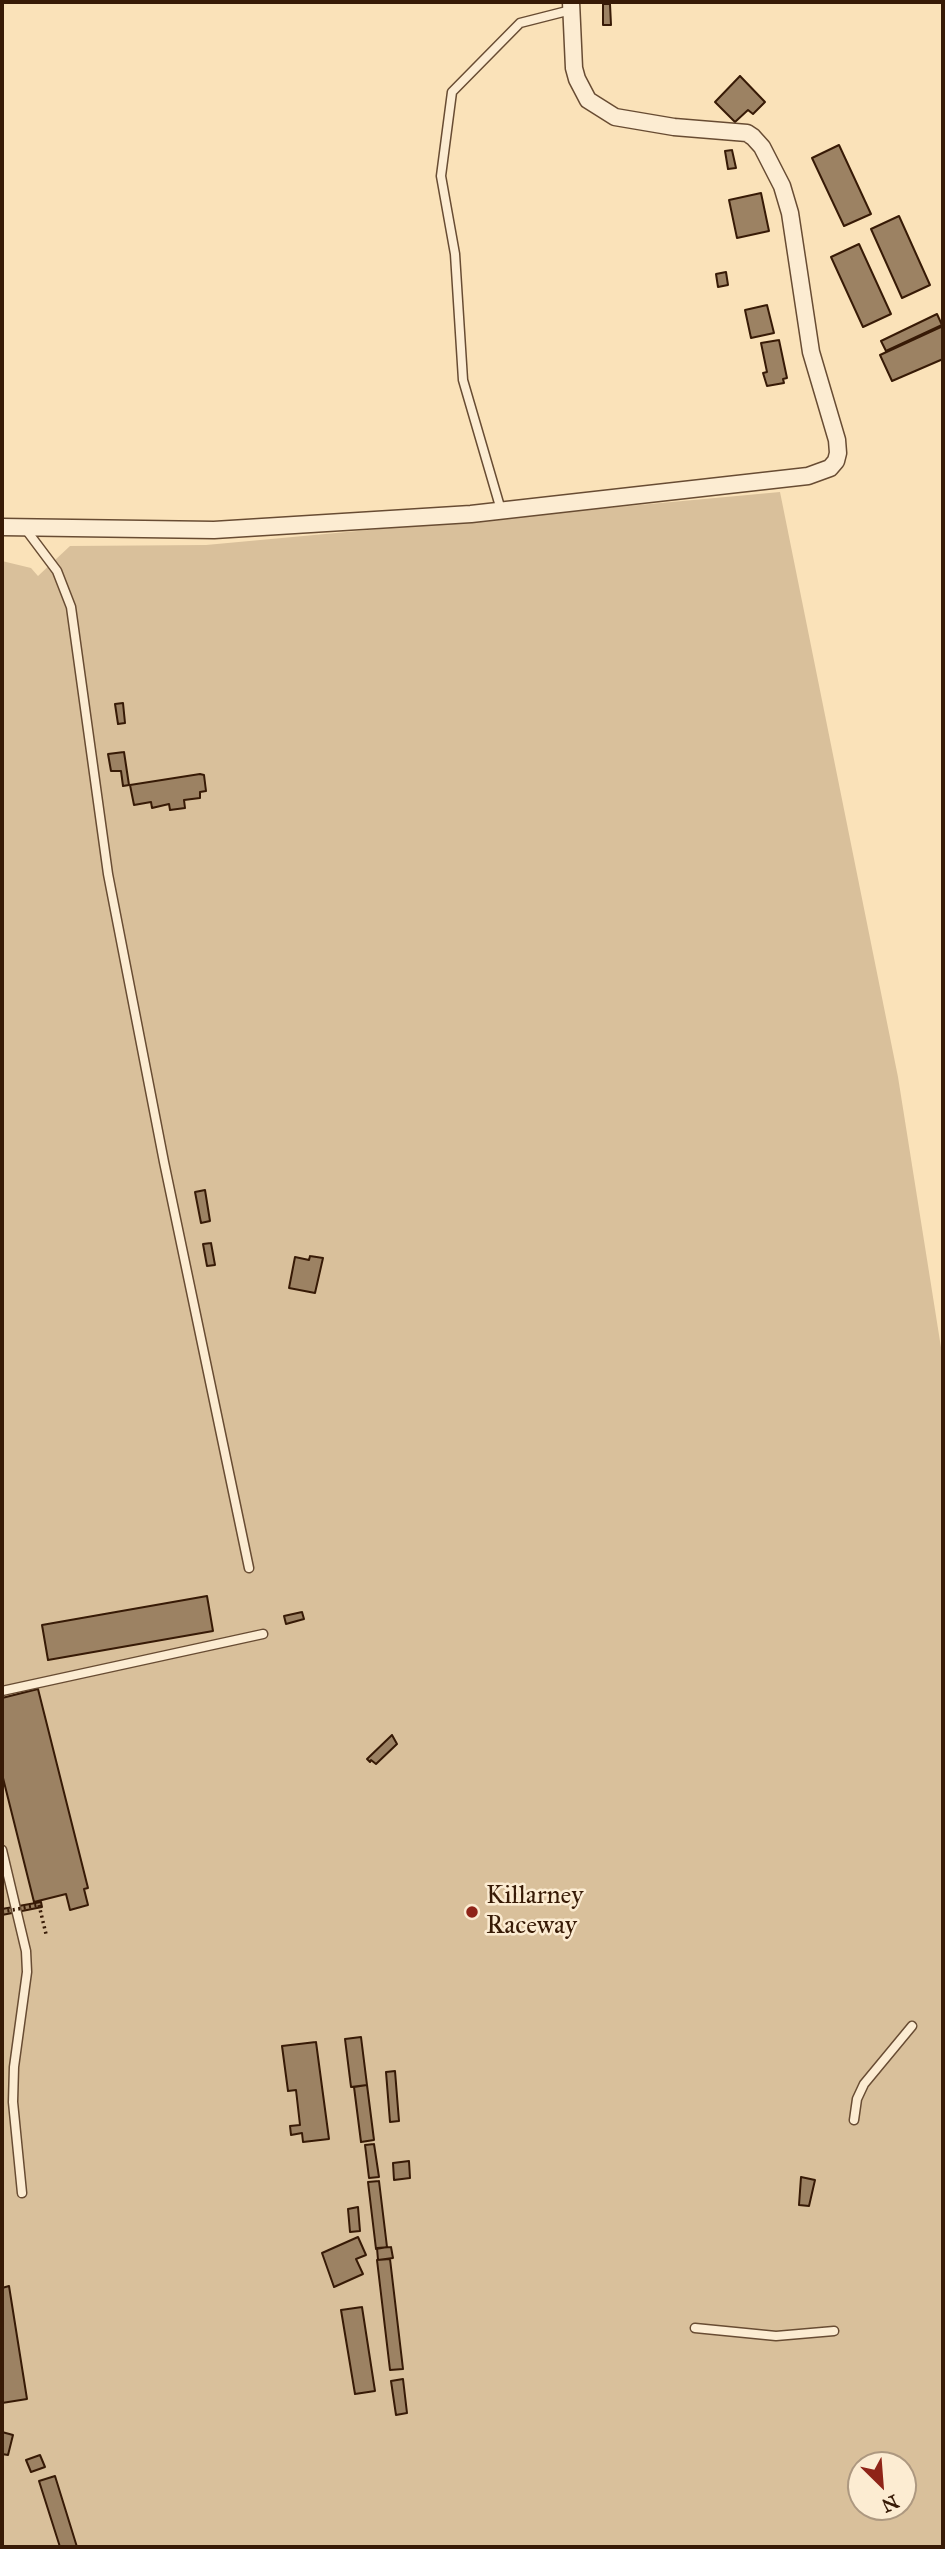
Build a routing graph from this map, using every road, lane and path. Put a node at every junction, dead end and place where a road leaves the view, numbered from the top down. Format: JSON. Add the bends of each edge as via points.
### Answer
{"nodes":[{"id":1,"x":571,"y":6,"type":"edge"},
{"id":2,"x":501,"y":510,"type":"junction"},
{"id":3,"x":2,"y":527,"type":"edge"},
{"id":4,"x":24,"y":527,"type":"junction"},
{"id":5,"x":248,"y":1568,"type":"dead end"},
{"id":6,"x":263,"y":1634,"type":"dead end"},
{"id":7,"x":2,"y":1691,"type":"edge"},
{"id":8,"x":2,"y":1850,"type":"edge"},
{"id":9,"x":2,"y":1912,"type":"edge"},
{"id":10,"x":46,"y":1934,"type":"dead end"},
{"id":11,"x":912,"y":2026,"type":"dead end"},
{"id":12,"x":854,"y":2120,"type":"dead end"},
{"id":13,"x":22,"y":2193,"type":"dead end"},
{"id":14,"x":695,"y":2328,"type":"dead end"},
{"id":15,"x":834,"y":2331,"type":"dead end"}],
"edges":[{"from":1,"to":2,"type":"lane","via":[[520,23],[452,92],[441,176],[455,254],[463,380]]},
{"from":1,"to":2,"type":"street","via":[[577,79],[588,100],[615,117],[747,133],[762,147],[790,213],[811,352],[838,453],[830,468],[808,476]]},
{"from":2,"to":4,"type":"street","via":[[214,530]]},
{"from":3,"to":4,"type":"street"},
{"from":4,"to":5,"type":"lane","via":[[57,571],[71,607],[108,874]]},
{"from":6,"to":7,"type":"lane"},
{"from":8,"to":13,"type":"lane","via":[[26,1951],[13,2102]]},
{"from":9,"to":10,"type":"path","bridge":true,"via":[[39,1905]]},
{"from":11,"to":12,"type":"lane","via":[[864,2084]]},
{"from":14,"to":15,"type":"lane","via":[[776,2336]]}]}
